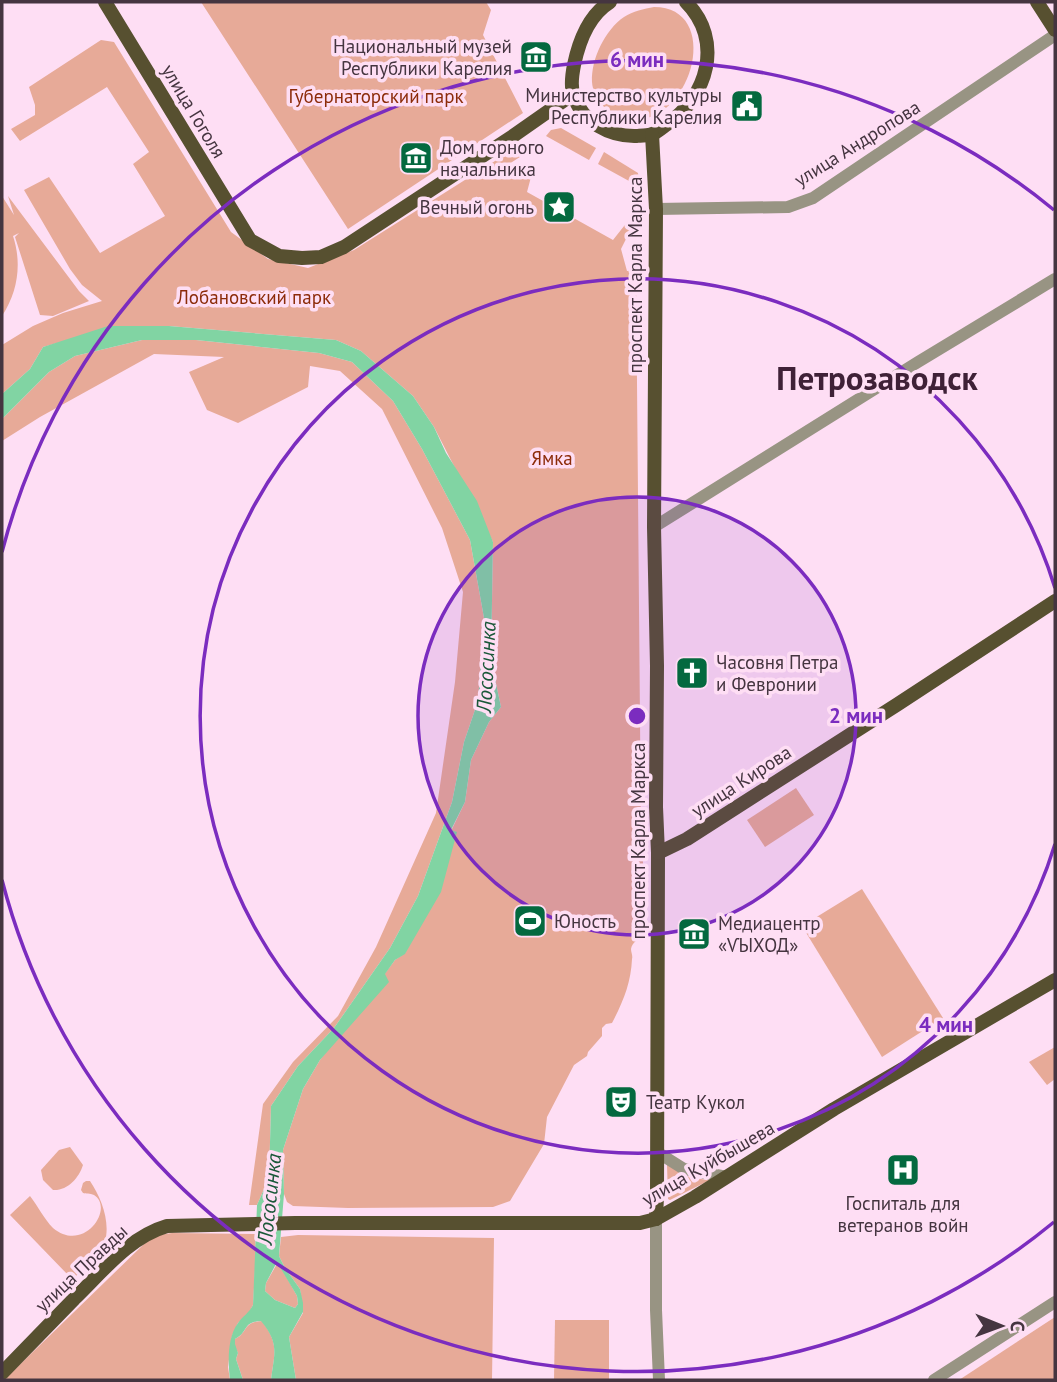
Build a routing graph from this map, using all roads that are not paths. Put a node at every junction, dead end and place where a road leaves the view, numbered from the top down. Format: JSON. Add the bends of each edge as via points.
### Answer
{"nodes":[{"id":1,"x":105,"y":2,"type":"edge"},
{"id":2,"x":610,"y":2,"type":"edge"},
{"id":3,"x":1037,"y":2,"type":"edge"},
{"id":4,"x":691,"y":5,"type":"edge"},
{"id":5,"x":1055,"y":30,"type":"edge"},
{"id":6,"x":1055,"y":35,"type":"edge"},
{"id":7,"x":573,"y":94,"type":"junction"},
{"id":8,"x":652,"y":134,"type":"junction"},
{"id":9,"x":656,"y":209,"type":"junction"},
{"id":10,"x":1055,"y":279,"type":"edge"},
{"id":11,"x":654,"y":527,"type":"junction"},
{"id":12,"x":1055,"y":601,"type":"edge"},
{"id":13,"x":659,"y":853,"type":"junction"},
{"id":14,"x":1055,"y":979,"type":"edge"},
{"id":15,"x":657,"y":1152,"type":"junction"},
{"id":16,"x":727,"y":1177,"type":"junction"},
{"id":17,"x":656,"y":1219,"type":"junction"},
{"id":18,"x":246,"y":1223,"type":"joint"},
{"id":19,"x":1055,"y":1303,"type":"edge"},
{"id":20,"x":2,"y":1373,"type":"edge"},
{"id":21,"x":659,"y":1380,"type":"edge"},
{"id":22,"x":934,"y":1380,"type":"edge"}],
"edges":[{"from":1,"to":7,"type":"main road","name":"улица Гоголя","via":[[250,240],[279,256],[321,257],[344,247]]},
{"from":2,"to":7,"type":"main road","via":[[595,14],[585,32],[572,78]]},
{"from":3,"to":5,"type":"main road"},
{"from":4,"to":8,"type":"main road","via":[[703,26],[704,79],[692,102]]},
{"from":6,"to":9,"type":"street","name":"улица Андропова","via":[[813,198],[788,207]]},
{"from":7,"to":8,"type":"main road","via":[[580,110],[604,129],[631,136]]},
{"from":8,"to":9,"type":"main road","name":"проспект Карла Маркса"},
{"from":9,"to":11,"type":"main road","name":"проспект Карла Маркса"},
{"from":10,"to":11,"type":"street"},
{"from":11,"to":13,"type":"main road","name":"проспект Карла Маркса"},
{"from":12,"to":13,"type":"main road","name":"улица Кирова"},
{"from":13,"to":15,"type":"main road","name":"проспект Карла Маркса"},
{"from":14,"to":16,"type":"main road","name":"улица Куйбышева"},
{"from":15,"to":16,"type":"street","via":[[684,1169]]},
{"from":15,"to":17,"type":"main road","name":"проспект Карла Маркса"},
{"from":16,"to":17,"type":"main road","name":"улица Куйбышева"},
{"from":17,"to":18,"type":"main road","name":"улица Куйбышева","via":[[640,1223]]},
{"from":17,"to":21,"type":"street","name":"проспект Карла Маркса"},
{"from":18,"to":20,"type":"main road","name":"улица Правды","via":[[167,1226],[141,1237]]},
{"from":19,"to":22,"type":"street"}]}
